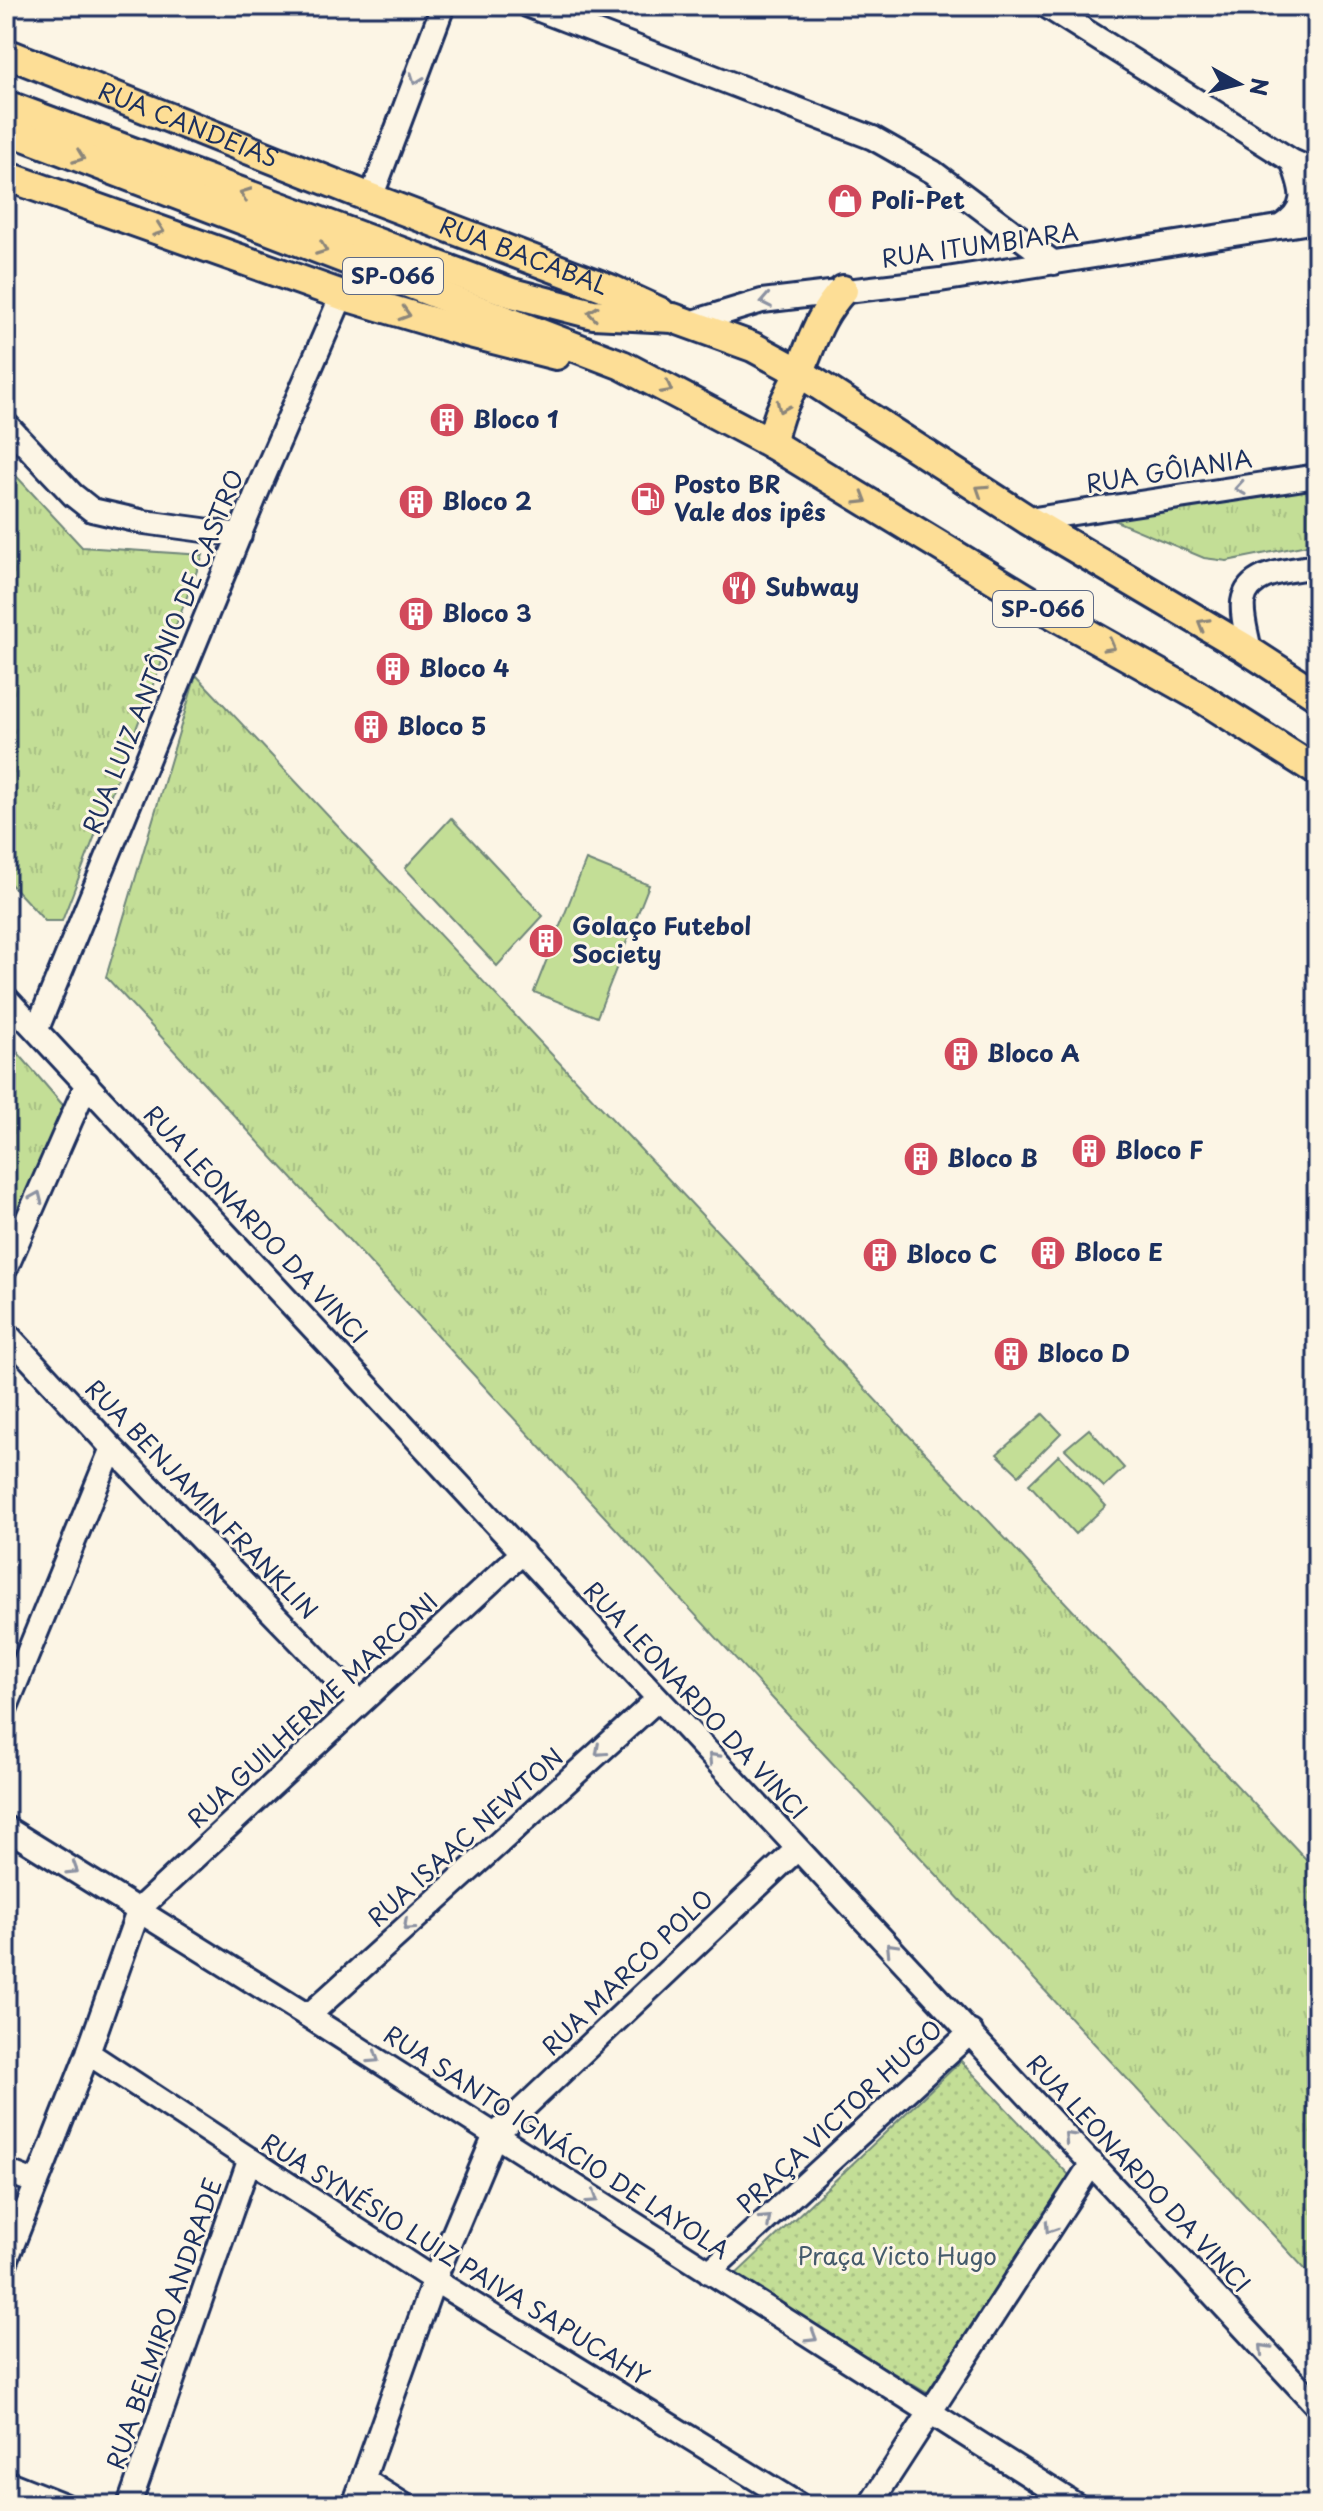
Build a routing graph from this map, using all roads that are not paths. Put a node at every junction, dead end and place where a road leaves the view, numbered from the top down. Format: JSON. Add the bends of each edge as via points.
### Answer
{"nodes":[{"id":1,"x":443,"y":6,"type":"edge"},
{"id":2,"x":529,"y":6,"type":"edge"},
{"id":3,"x":1046,"y":6,"type":"edge"},
{"id":4,"x":6,"y":53,"type":"edge"},
{"id":5,"x":6,"y":105,"type":"edge"},
{"id":6,"x":6,"y":129,"type":"edge"},
{"id":7,"x":1292,"y":161,"type":"junction"},
{"id":8,"x":1317,"y":172,"type":"edge"},
{"id":9,"x":6,"y":176,"type":"edge"},
{"id":10,"x":371,"y":198,"type":"junction"},
{"id":11,"x":1317,"y":221,"type":"edge"},
{"id":12,"x":1280,"y":227,"type":"junction"},
{"id":13,"x":1054,"y":263,"type":"junction"},
{"id":14,"x":843,"y":290,"type":"junction"},
{"id":15,"x":342,"y":295,"type":"junction"},
{"id":16,"x":681,"y":320,"type":"junction"},
{"id":17,"x":622,"y":365,"type":"junction"},
{"id":18,"x":799,"y":372,"type":"junction"},
{"id":19,"x":6,"y":424,"type":"edge"},
{"id":20,"x":772,"y":444,"type":"junction"},
{"id":21,"x":1317,"y":476,"type":"edge"},
{"id":22,"x":1028,"y":520,"type":"junction"},
{"id":23,"x":240,"y":535,"type":"junction"},
{"id":24,"x":1317,"y":566,"type":"edge"},
{"id":25,"x":1250,"y":652,"type":"junction"},
{"id":26,"x":1317,"y":695,"type":"edge"},
{"id":27,"x":1317,"y":771,"type":"edge"},
{"id":28,"x":6,"y":998,"type":"edge"},
{"id":29,"x":37,"y":1029,"type":"junction"},
{"id":30,"x":87,"y":1083,"type":"junction"},
{"id":31,"x":6,"y":1268,"type":"edge"},
{"id":32,"x":6,"y":1333,"type":"edge"},
{"id":33,"x":112,"y":1448,"type":"junction"},
{"id":34,"x":523,"y":1552,"type":"junction"},
{"id":35,"x":658,"y":1699,"type":"junction"},
{"id":36,"x":359,"y":1702,"type":"junction"},
{"id":37,"x":6,"y":1707,"type":"edge"},
{"id":38,"x":6,"y":1828,"type":"edge"},
{"id":39,"x":797,"y":1849,"type":"junction"},
{"id":40,"x":139,"y":1909,"type":"junction"},
{"id":41,"x":308,"y":2016,"type":"junction"},
{"id":42,"x":971,"y":2032,"type":"junction"},
{"id":43,"x":88,"y":2053,"type":"junction"},
{"id":44,"x":495,"y":2135,"type":"junction"},
{"id":45,"x":249,"y":2161,"type":"junction"},
{"id":46,"x":1092,"y":2163,"type":"junction"},
{"id":47,"x":6,"y":2171,"type":"edge"},
{"id":48,"x":37,"y":2183,"type":"junction"},
{"id":49,"x":6,"y":2261,"type":"edge"},
{"id":50,"x":709,"y":2272,"type":"junction"},
{"id":51,"x":434,"y":2280,"type":"junction"},
{"id":52,"x":1317,"y":2406,"type":"edge"},
{"id":53,"x":930,"y":2411,"type":"junction"},
{"id":54,"x":364,"y":2480,"type":"junction"},
{"id":55,"x":6,"y":2482,"type":"edge"},
{"id":56,"x":64,"y":2505,"type":"edge"},
{"id":57,"x":129,"y":2505,"type":"edge"},
{"id":58,"x":354,"y":2505,"type":"edge"},
{"id":59,"x":404,"y":2505,"type":"edge"},
{"id":60,"x":799,"y":2505,"type":"edge"},
{"id":61,"x":870,"y":2505,"type":"edge"},
{"id":62,"x":1076,"y":2505,"type":"edge"}],
"edges":[{"from":1,"to":10,"type":"street","one_way":true},
{"from":2,"to":13,"type":"street","via":[[873,138],[933,172]]},
{"from":3,"to":7,"type":"street"},
{"from":4,"to":10,"type":"main road","name":"RUA CANDEIAS"},
{"from":16,"to":5,"type":"main road","number":"SP-066","one_way":true,"via":[[593,314],[512,293]]},
{"from":6,"to":17,"type":"main road","number":"SP-066","one_way":true},
{"from":7,"to":8,"type":"street"},
{"from":7,"to":12,"type":"street","via":[[1301,183],[1300,210]]},
{"from":9,"to":15,"type":"main road","one_way":true},
{"from":10,"to":16,"type":"main road","name":"RUA BACABAL"},
{"from":11,"to":12,"type":"street","name":"RUA ITUMBIARA"},
{"from":12,"to":13,"type":"street","name":"RUA ITUMBIARA"},
{"from":13,"to":14,"type":"street","name":"RUA ITUMBIARA"},
{"from":14,"to":16,"type":"street","name":"RUA ITUMBIARA","one_way":true},
{"from":14,"to":18,"type":"main road","via":[[822,317]]},
{"from":15,"to":17,"type":"main road","one_way":true,"via":[[566,358]]},
{"from":15,"to":23,"type":"street","name":"RUA LUIZ ANTÔNIO DE CASTRO"},
{"from":16,"to":18,"type":"main road","number":"SP-066","via":[[753,347]]},
{"from":17,"to":20,"type":"main road","number":"SP-066","one_way":true},
{"from":18,"to":20,"type":"main road","one_way":true,"via":[[780,407]]},
{"from":22,"to":18,"type":"main road","number":"SP-066","one_way":true},
{"from":19,"to":23,"type":"street","via":[[92,510]]},
{"from":20,"to":27,"type":"main road","number":"SP-066","one_way":true},
{"from":21,"to":22,"type":"street","name":"RUA GÔIANIA","one_way":true},
{"from":25,"to":22,"type":"main road","number":"SP-066","one_way":true},
{"from":23,"to":29,"type":"street","name":"RUA LUIZ ANTÔNIO DE CASTRO"},
{"from":24,"to":25,"type":"street","via":[[1261,577],[1248,589],[1243,603]]},
{"from":25,"to":26,"type":"main road","number":"SP-066"},
{"from":28,"to":29,"type":"street","name":"RUA LEONARDO DA VINCI"},
{"from":29,"to":30,"type":"street","name":"RUA LEONARDO DA VINCI"},
{"from":31,"to":30,"type":"street","one_way":true},
{"from":30,"to":34,"type":"street","name":"RUA LEONARDO DA VINCI"},
{"from":32,"to":33,"type":"street","name":"RUA BENJAMIN FRANKLIN"},
{"from":33,"to":36,"type":"street","name":"RUA BENJAMIN FRANKLIN"},
{"from":33,"to":37,"type":"street"},
{"from":34,"to":35,"type":"street","name":"RUA LEONARDO DA VINCI"},
{"from":34,"to":36,"type":"street","name":"RUA GUILHERME MARCONI"},
{"from":39,"to":35,"type":"street","name":"RUA LEONARDO DA VINCI","one_way":true},
{"from":35,"to":41,"type":"street","name":"RUA ISAAC NEWTON","one_way":true},
{"from":36,"to":40,"type":"street","name":"RUA GUILHERME MARCONI"},
{"from":38,"to":40,"type":"street","name":"RUA SANTO IGNÁCIO DE LAYOLA","one_way":true},
{"from":42,"to":39,"type":"street","name":"RUA LEONARDO DA VINCI","one_way":true},
{"from":39,"to":44,"type":"street","name":"RUA MARCO POLO"},
{"from":40,"to":41,"type":"street","name":"RUA SANTO IGNÁCIO DE LAYOLA"},
{"from":40,"to":43,"type":"street"},
{"from":41,"to":44,"type":"street","name":"RUA SANTO IGNÁCIO DE LAYOLA","one_way":true},
{"from":46,"to":42,"type":"street","name":"RUA LEONARDO DA VINCI","one_way":true},
{"from":50,"to":42,"type":"street","name":"PRAÇA VICTOR HUGO","one_way":true},
{"from":43,"to":45,"type":"street","name":"RUA SYNÉSIO LUIZ PAIVA SAPUCAHY"},
{"from":43,"to":48,"type":"street"},
{"from":44,"to":50,"type":"street","name":"RUA SANTO IGNÁCIO DE LAYOLA","one_way":true},
{"from":44,"to":51,"type":"street"},
{"from":45,"to":51,"type":"street","name":"RUA SYNÉSIO LUIZ PAIVA SAPUCAHY"},
{"from":45,"to":57,"type":"street","name":"RUA BELMIRO ANDRADE"},
{"from":52,"to":46,"type":"street","name":"RUA LEONARDO DA VINCI","one_way":true},
{"from":46,"to":53,"type":"street","one_way":true},
{"from":47,"to":48,"type":"street"},
{"from":48,"to":49,"type":"street"},
{"from":50,"to":53,"type":"street","name":"RUA SANTO IGNÁCIO DE LAYOLA","one_way":true},
{"from":51,"to":54,"type":"street"},
{"from":51,"to":60,"type":"street","name":"RUA SYNÉSIO LUIZ PAIVA SAPUCAHY"},
{"from":53,"to":61,"type":"street"},
{"from":53,"to":62,"type":"street","name":"RUA SANTO IGNÁCIO DE LAYOLA"},
{"from":54,"to":58,"type":"street"},
{"from":54,"to":59,"type":"street"},
{"from":55,"to":56,"type":"street"}]}
